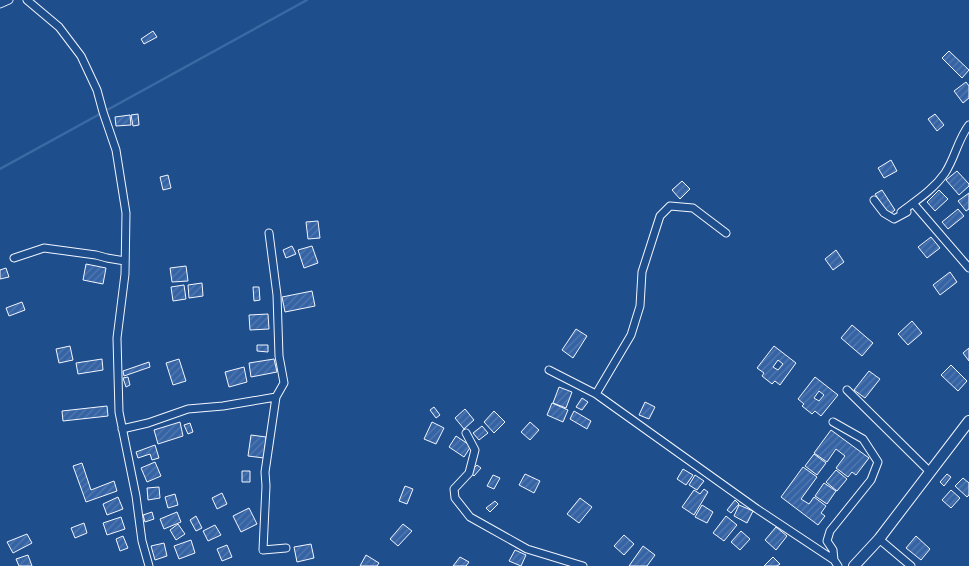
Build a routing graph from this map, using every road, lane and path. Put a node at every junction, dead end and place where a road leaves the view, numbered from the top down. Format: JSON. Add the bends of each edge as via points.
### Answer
{"nodes":[{"id":1,"x":8,"y":0,"type":"edge"},
{"id":2,"x":32,"y":1,"type":"edge"},
{"id":3,"x":0,"y":4,"type":"edge"},
{"id":4,"x":969,"y":124,"type":"edge"},
{"id":5,"x":874,"y":200,"type":"dead end"},
{"id":6,"x":915,"y":205,"type":"junction"},
{"id":7,"x":901,"y":212,"type":"dead end"},
{"id":8,"x":269,"y":233,"type":"dead end"},
{"id":9,"x":726,"y":233,"type":"dead end"},
{"id":10,"x":14,"y":258,"type":"dead end"},
{"id":11,"x":126,"y":261,"type":"junction"},
{"id":12,"x":969,"y":268,"type":"edge"},
{"id":13,"x":549,"y":370,"type":"dead end"},
{"id":14,"x":847,"y":390,"type":"dead end"},
{"id":15,"x":596,"y":394,"type":"junction"},
{"id":16,"x":276,"y":397,"type":"junction"},
{"id":17,"x":969,"y":421,"type":"edge"},
{"id":18,"x":833,"y":422,"type":"dead end"},
{"id":19,"x":122,"y":429,"type":"junction"},
{"id":20,"x":466,"y":433,"type":"dead end"},
{"id":21,"x":930,"y":472,"type":"junction"},
{"id":22,"x":879,"y":539,"type":"junction"},
{"id":23,"x":286,"y":548,"type":"dead end"},
{"id":24,"x":836,"y":563,"type":"edge"},
{"id":25,"x":149,"y":566,"type":"edge"},
{"id":26,"x":583,"y":566,"type":"edge"},
{"id":27,"x":854,"y":566,"type":"edge"},
{"id":28,"x":911,"y":566,"type":"edge"}],
"edges":[{"from":1,"to":3,"type":"street"},
{"from":2,"to":11,"type":"street","via":[[72,43],[97,90],[116,150],[126,213]]},
{"from":4,"to":6,"type":"street","via":[[945,173]]},
{"from":5,"to":6,"type":"street","via":[[884,213],[894,219]]},
{"from":6,"to":7,"type":"street"},
{"from":6,"to":12,"type":"street"},
{"from":8,"to":16,"type":"street","via":[[284,383]]},
{"from":9,"to":15,"type":"street","via":[[693,208],[670,206],[660,216],[642,272],[640,306],[631,335]]},
{"from":10,"to":11,"type":"street","via":[[44,248]]},
{"from":11,"to":19,"type":"street","via":[[117,338]]},
{"from":13,"to":15,"type":"street"},
{"from":14,"to":21,"type":"street"},
{"from":15,"to":24,"type":"street"},
{"from":16,"to":19,"type":"street","via":[[188,409]]},
{"from":16,"to":23,"type":"street","via":[[265,472],[263,550]]},
{"from":17,"to":21,"type":"main road"},
{"from":18,"to":24,"type":"street","via":[[863,439],[878,462],[871,480],[830,532],[827,540]]},
{"from":19,"to":25,"type":"street"},
{"from":20,"to":26,"type":"street","via":[[475,450],[469,473],[454,489],[455,498],[470,517],[526,549]]},
{"from":21,"to":22,"type":"main road"},
{"from":22,"to":27,"type":"main road"},
{"from":22,"to":28,"type":"street"}]}
